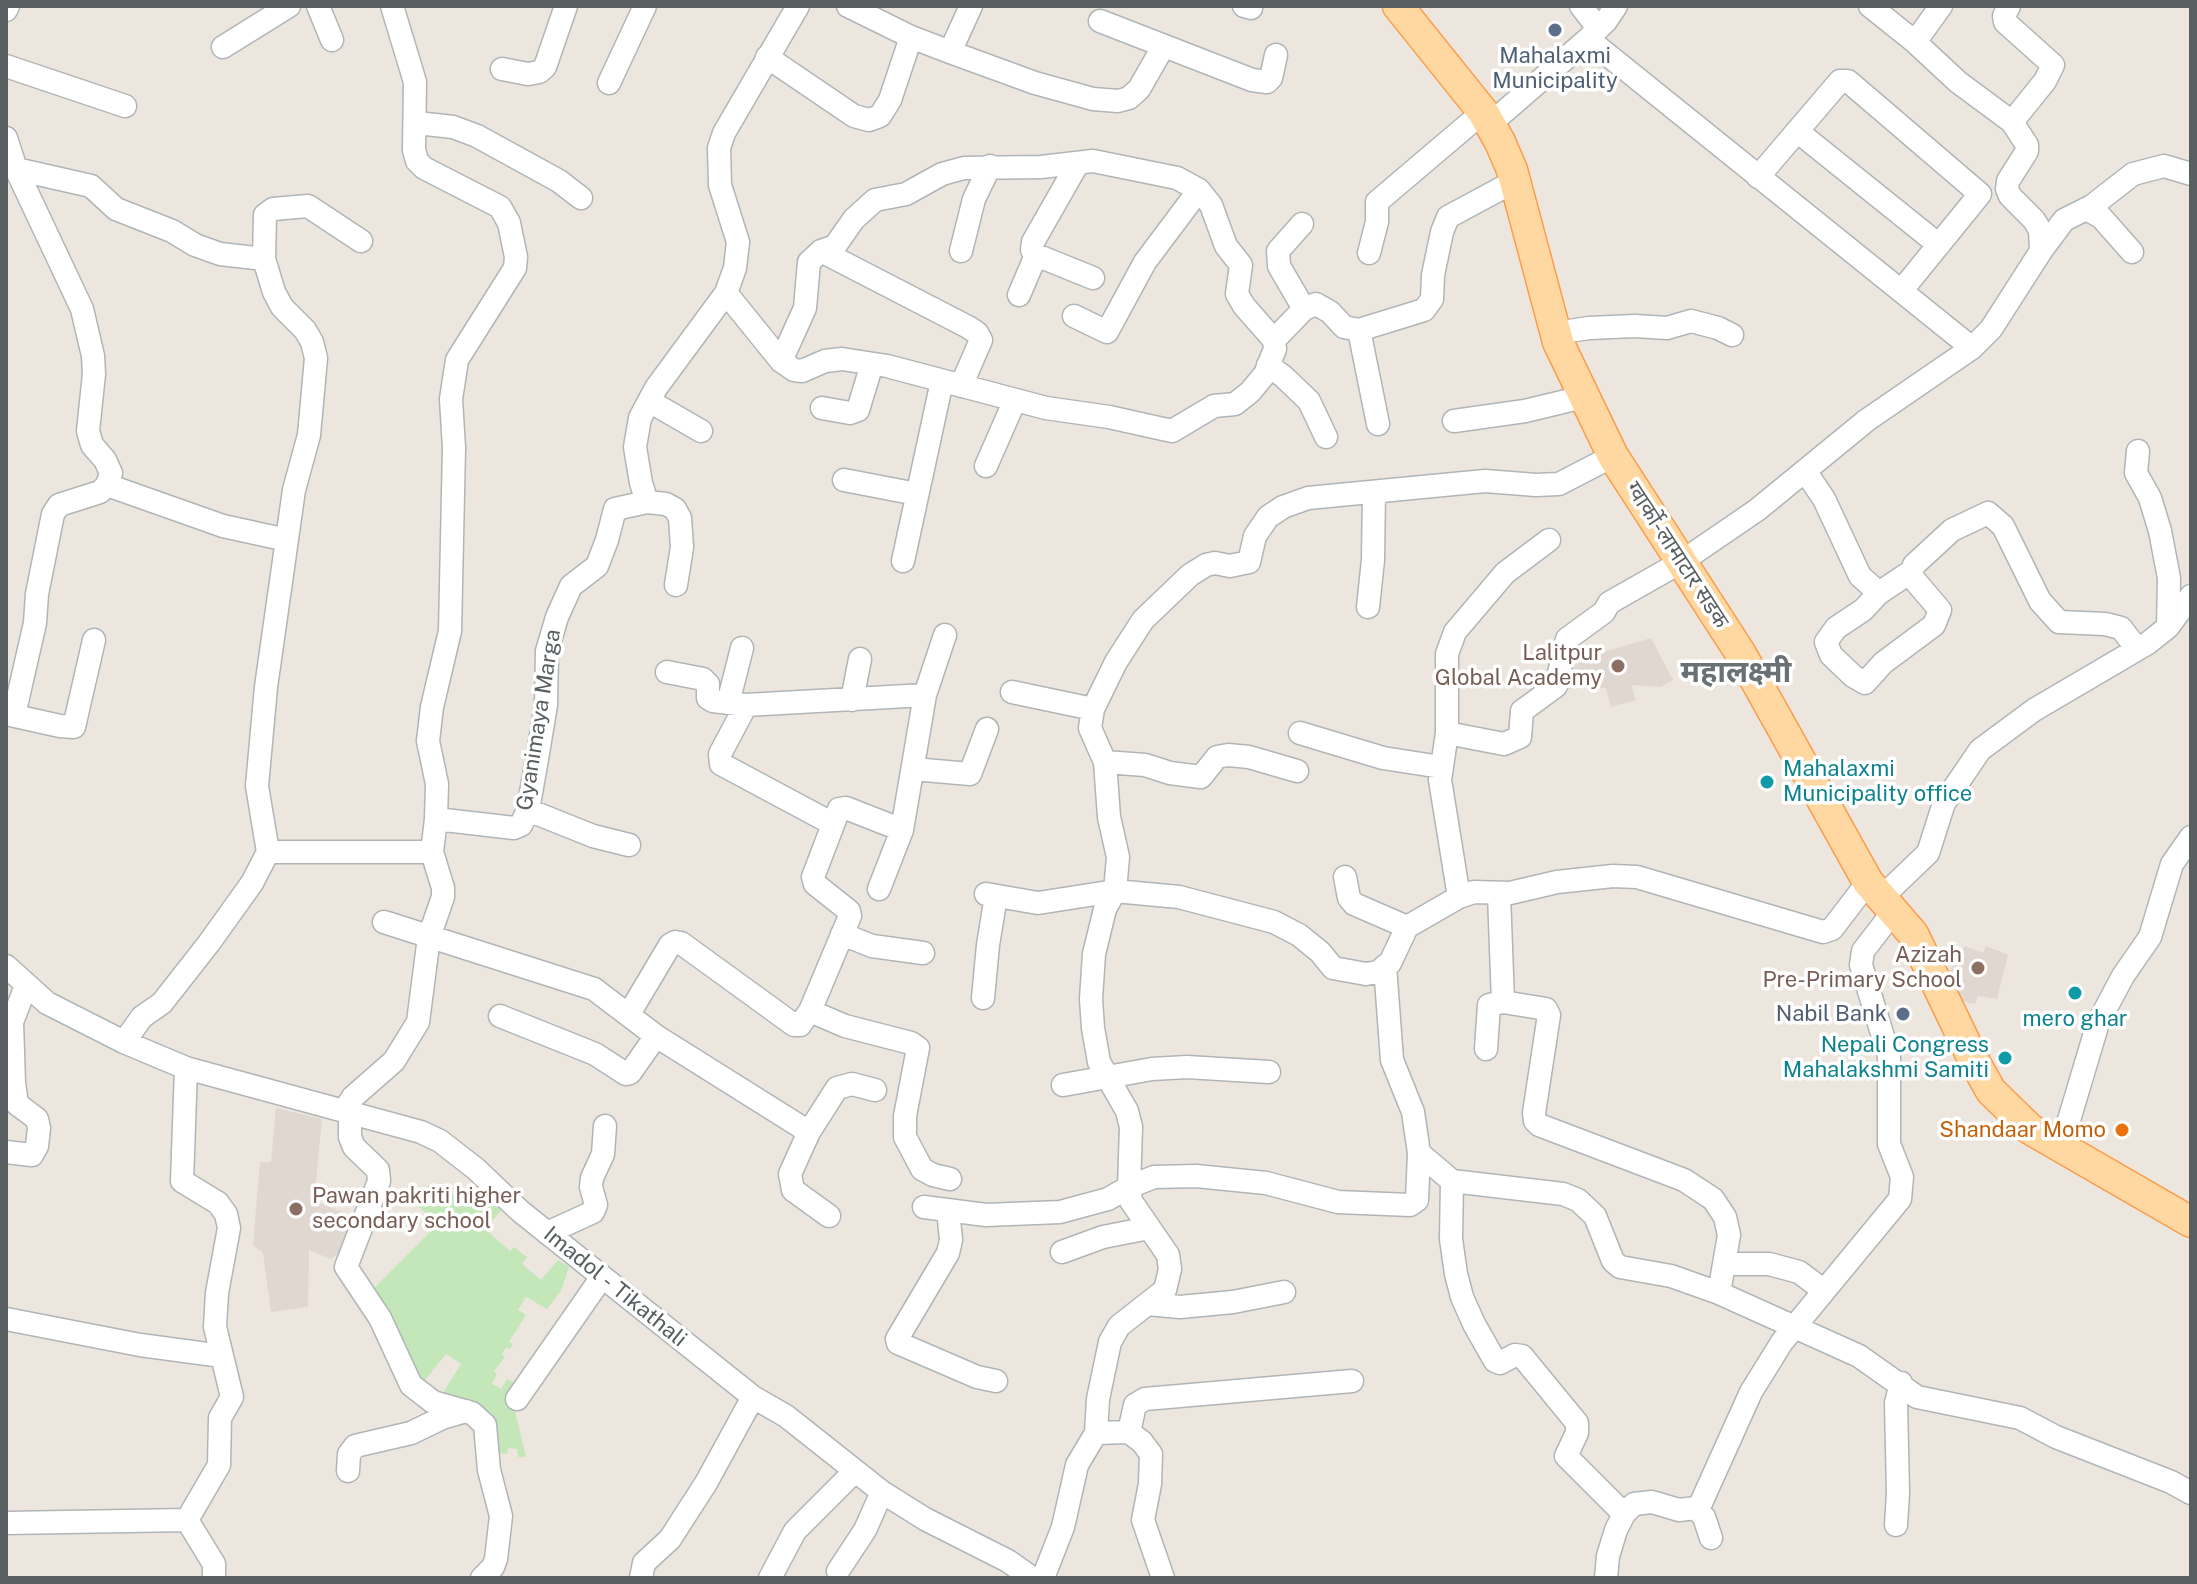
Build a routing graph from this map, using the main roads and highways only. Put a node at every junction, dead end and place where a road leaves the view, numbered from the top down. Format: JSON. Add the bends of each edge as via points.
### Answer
{"nodes":[{"id":1,"x":1398,"y":6,"type":"edge"},
{"id":2,"x":2191,"y":1222,"type":"edge"}],
"edges":[{"from":1,"to":2,"type":"main road","name":"ग्वार्को-लामाटार सडक","via":[[1486,118],[1515,181],[1556,333],[1613,456],[1741,654],[1881,897],[1913,934],[1991,1091],[2030,1129]]}]}
